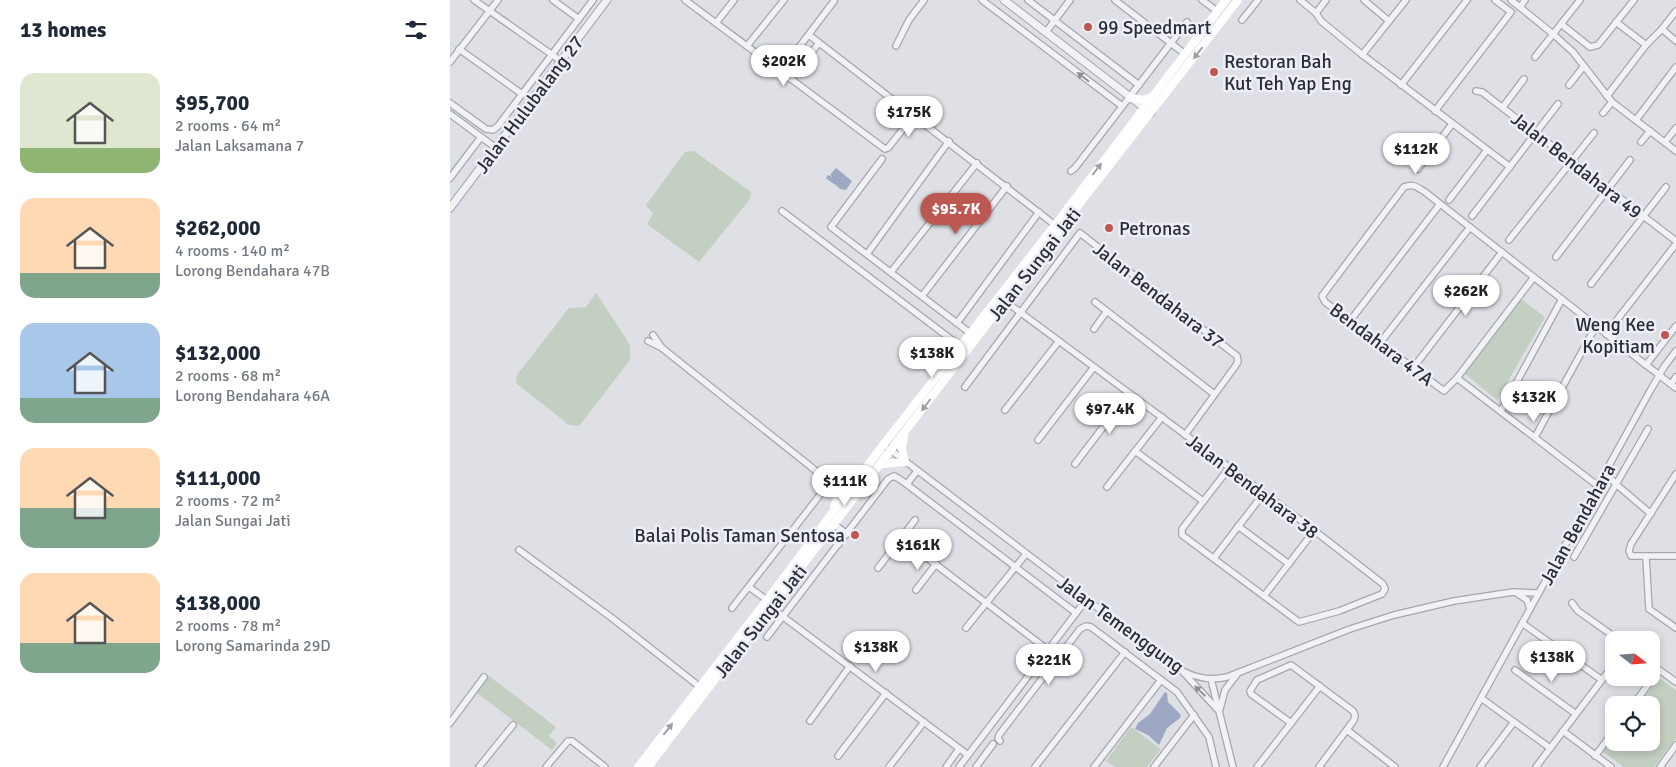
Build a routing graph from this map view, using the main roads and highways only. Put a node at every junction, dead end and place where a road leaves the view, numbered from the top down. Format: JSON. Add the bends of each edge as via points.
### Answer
{"nodes":[{"id":1,"x":1226,"y":0,"type":"edge"},
{"id":2,"x":1238,"y":0,"type":"edge"},
{"id":3,"x":1153,"y":95,"type":"junction"},
{"id":4,"x":1136,"y":119,"type":"junction"},
{"id":5,"x":905,"y":434,"type":"junction"},
{"id":6,"x":882,"y":464,"type":"junction"},
{"id":7,"x":857,"y":479,"type":"junction"},
{"id":8,"x":828,"y":519,"type":"junction"},
{"id":9,"x":768,"y":604,"type":"junction"},
{"id":10,"x":638,"y":767,"type":"edge"},
{"id":11,"x":648,"y":767,"type":"edge"}],
"edges":[{"from":1,"to":3,"type":"main road","name":"Jalan Sungai Jati"},
{"from":2,"to":5,"type":"main road","name":"Jalan Sungai Jati","one_way":true},
{"from":3,"to":4,"type":"main road","name":"Jalan Sungai Jati"},
{"from":3,"to":4,"type":"main road","via":[[1144,100],[1130,98],[1137,108]]},
{"from":7,"to":4,"type":"main road","name":"Jalan Sungai Jati","one_way":true},
{"from":5,"to":6,"type":"main road","name":"Jalan Sungai Jati"},
{"from":5,"to":6,"type":"main road","via":[[902,448],[905,462]]},
{"from":6,"to":9,"type":"main road","name":"Jalan Sungai Jati"},
{"from":7,"to":8,"type":"main road","name":"Jalan Sungai Jati"},
{"from":7,"to":8,"type":"main road","via":[[834,485],[837,499]]},
{"from":8,"to":9,"type":"main road","name":"Jalan Sungai Jati"},
{"from":10,"to":9,"type":"main road","name":"Jalan Sungai Jati","one_way":true},
{"from":9,"to":11,"type":"main road","name":"Jalan Sungai Jati"}]}
